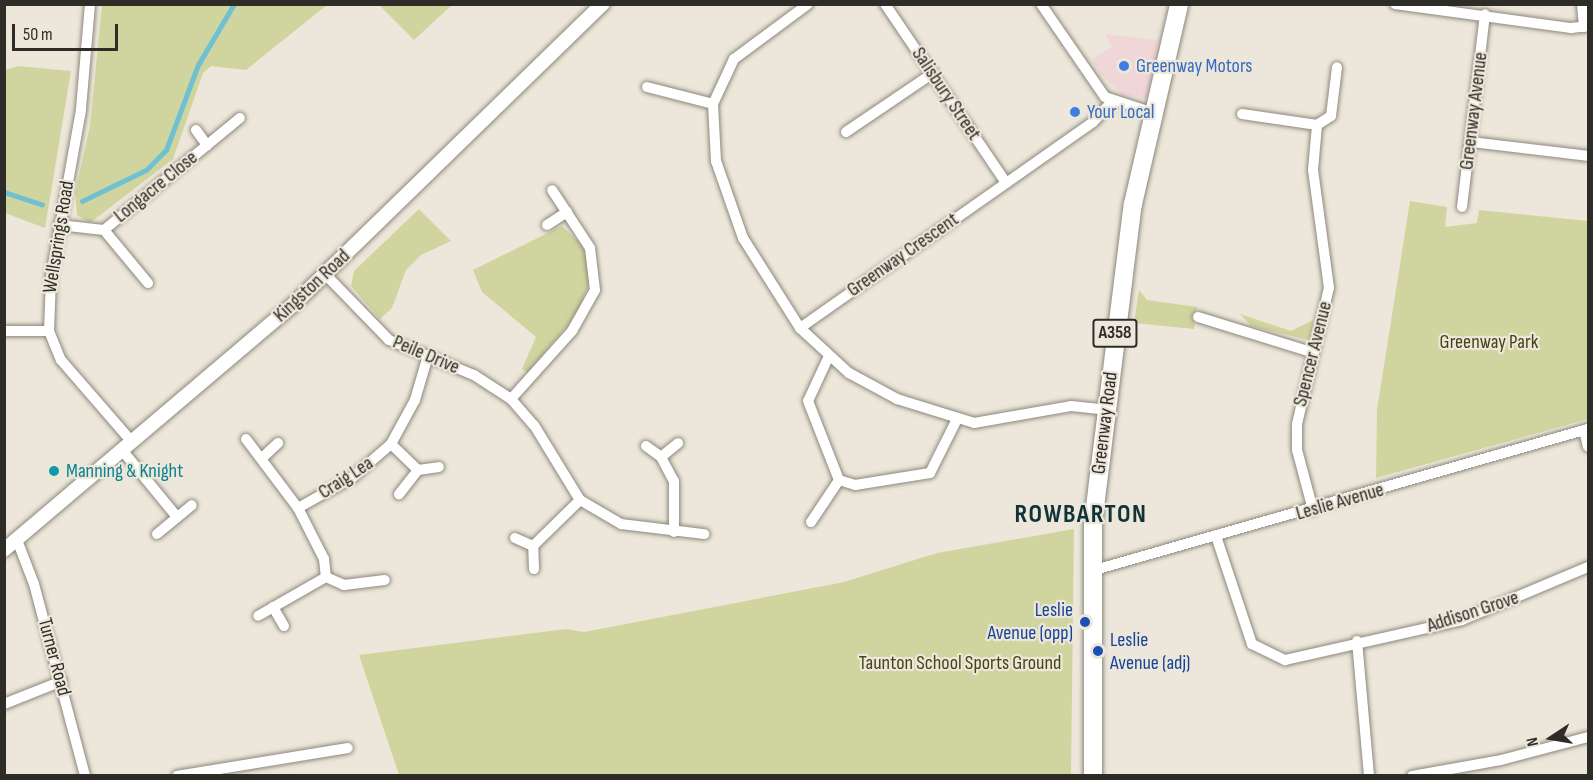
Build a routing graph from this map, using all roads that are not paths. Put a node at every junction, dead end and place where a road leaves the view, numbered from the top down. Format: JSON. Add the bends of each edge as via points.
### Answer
{"nodes":[{"id":1,"x":90,"y":4,"type":"edge"},
{"id":2,"x":603,"y":4,"type":"edge"},
{"id":3,"x":808,"y":4,"type":"edge"},
{"id":4,"x":885,"y":4,"type":"edge"},
{"id":5,"x":1041,"y":4,"type":"edge"},
{"id":6,"x":1179,"y":4,"type":"edge"},
{"id":7,"x":1395,"y":4,"type":"edge"},
{"id":8,"x":1582,"y":4,"type":"edge"},
{"id":9,"x":1482,"y":11,"type":"edge"},
{"id":10,"x":1586,"y":26,"type":"edge"},
{"id":11,"x":1337,"y":67,"type":"dead end"},
{"id":12,"x":933,"y":73,"type":"junction"},
{"id":13,"x":647,"y":87,"type":"dead end"},
{"id":14,"x":1111,"y":103,"type":"junction"},
{"id":15,"x":713,"y":104,"type":"junction"},
{"id":16,"x":1154,"y":113,"type":"junction"},
{"id":17,"x":1242,"y":114,"type":"dead end"},
{"id":18,"x":240,"y":118,"type":"dead end"},
{"id":19,"x":1317,"y":125,"type":"junction"},
{"id":20,"x":196,"y":130,"type":"dead end"},
{"id":21,"x":846,"y":132,"type":"dead end"},
{"id":22,"x":1471,"y":142,"type":"junction"},
{"id":23,"x":207,"y":145,"type":"junction"},
{"id":24,"x":1588,"y":156,"type":"edge"},
{"id":25,"x":1006,"y":183,"type":"junction"},
{"id":26,"x":552,"y":190,"type":"dead end"},
{"id":27,"x":1462,"y":207,"type":"dead end"},
{"id":28,"x":567,"y":212,"type":"junction"},
{"id":29,"x":59,"y":225,"type":"junction"},
{"id":30,"x":547,"y":225,"type":"dead end"},
{"id":31,"x":104,"y":230,"type":"junction"},
{"id":32,"x":325,"y":274,"type":"junction"},
{"id":33,"x":148,"y":283,"type":"dead end"},
{"id":34,"x":1198,"y":317,"type":"dead end"},
{"id":35,"x":800,"y":328,"type":"junction"},
{"id":36,"x":4,"y":331,"type":"edge"},
{"id":37,"x":48,"y":331,"type":"junction"},
{"id":38,"x":1314,"y":353,"type":"junction"},
{"id":39,"x":828,"y":358,"type":"junction"},
{"id":40,"x":427,"y":359,"type":"junction"},
{"id":41,"x":511,"y":399,"type":"junction"},
{"id":42,"x":1107,"y":410,"type":"junction"},
{"id":43,"x":956,"y":420,"type":"junction"},
{"id":44,"x":1586,"y":430,"type":"edge"},
{"id":45,"x":246,"y":439,"type":"dead end"},
{"id":46,"x":678,"y":442,"type":"dead end"},
{"id":47,"x":278,"y":443,"type":"dead end"},
{"id":48,"x":391,"y":444,"type":"junction"},
{"id":49,"x":127,"y":446,"type":"junction"},
{"id":50,"x":646,"y":446,"type":"dead end"},
{"id":51,"x":1588,"y":447,"type":"edge"},
{"id":52,"x":661,"y":457,"type":"junction"},
{"id":53,"x":262,"y":458,"type":"junction"},
{"id":54,"x":439,"y":467,"type":"dead end"},
{"id":55,"x":418,"y":470,"type":"junction"},
{"id":56,"x":839,"y":480,"type":"junction"},
{"id":57,"x":399,"y":494,"type":"dead end"},
{"id":58,"x":580,"y":500,"type":"junction"},
{"id":59,"x":192,"y":505,"type":"dead end"},
{"id":60,"x":298,"y":508,"type":"junction"},
{"id":61,"x":1313,"y":510,"type":"junction"},
{"id":62,"x":177,"y":517,"type":"junction"},
{"id":63,"x":811,"y":522,"type":"dead end"},
{"id":64,"x":674,"y":532,"type":"junction"},
{"id":65,"x":158,"y":534,"type":"dead end"},
{"id":66,"x":704,"y":534,"type":"dead end"},
{"id":67,"x":515,"y":538,"type":"dead end"},
{"id":68,"x":1217,"y":539,"type":"junction"},
{"id":69,"x":16,"y":540,"type":"junction"},
{"id":70,"x":533,"y":546,"type":"junction"},
{"id":71,"x":4,"y":550,"type":"edge"},
{"id":72,"x":534,"y":569,"type":"dead end"},
{"id":73,"x":1588,"y":570,"type":"edge"},
{"id":74,"x":1091,"y":571,"type":"junction"},
{"id":75,"x":326,"y":577,"type":"junction"},
{"id":76,"x":385,"y":580,"type":"dead end"},
{"id":77,"x":273,"y":607,"type":"junction"},
{"id":78,"x":258,"y":616,"type":"dead end"},
{"id":79,"x":284,"y":626,"type":"dead end"},
{"id":80,"x":1357,"y":641,"type":"junction"},
{"id":81,"x":62,"y":681,"type":"junction"},
{"id":82,"x":4,"y":704,"type":"edge"},
{"id":83,"x":1588,"y":737,"type":"edge"},
{"id":84,"x":348,"y":748,"type":"dead end"},
{"id":85,"x":85,"y":776,"type":"edge"},
{"id":86,"x":177,"y":776,"type":"edge"},
{"id":87,"x":1093,"y":776,"type":"edge"},
{"id":88,"x":1369,"y":776,"type":"edge"},
{"id":89,"x":1412,"y":776,"type":"edge"}],
"edges":[{"from":1,"to":29,"type":"street","name":"Wellsprings Road","via":[[81,110]]},
{"from":2,"to":32,"type":"street","name":"Kingston Road"},
{"from":3,"to":15,"type":"street","via":[[753,44],[722,76]]},
{"from":4,"to":12,"type":"street","name":"Salisbury Street"},
{"from":5,"to":14,"type":"street"},
{"from":6,"to":16,"type":"main road","name":"Greenway Road","number":"A358"},
{"from":7,"to":9,"type":"street"},
{"from":8,"to":10,"type":"street"},
{"from":9,"to":10,"type":"street"},
{"from":9,"to":22,"type":"street","name":"Greenway Avenue"},
{"from":11,"to":19,"type":"street","name":"Spencer Avenue","via":[[1330,116]]},
{"from":12,"to":21,"type":"street"},
{"from":12,"to":25,"type":"street","name":"Salisbury Street"},
{"from":13,"to":15,"type":"street"},
{"from":14,"to":16,"type":"street"},
{"from":14,"to":25,"type":"street","name":"Greenway Crescent"},
{"from":15,"to":35,"type":"street","via":[[724,193],[766,278]]},
{"from":16,"to":42,"type":"main road","name":"Greenway Road","number":"A358","via":[[1133,204]]},
{"from":17,"to":19,"type":"street"},
{"from":18,"to":23,"type":"street","name":"Longacre Close"},
{"from":19,"to":38,"type":"street","name":"Spencer Avenue","via":[[1313,170],[1329,288]]},
{"from":20,"to":23,"type":"street","name":"Longacre Close"},
{"from":22,"to":24,"type":"street"},
{"from":22,"to":27,"type":"street","name":"Greenway Avenue"},
{"from":23,"to":31,"type":"street","name":"Longacre Close"},
{"from":25,"to":35,"type":"street","name":"Greenway Crescent"},
{"from":26,"to":28,"type":"street"},
{"from":28,"to":30,"type":"street"},
{"from":28,"to":41,"type":"street","via":[[595,261],[593,299]]},
{"from":29,"to":31,"type":"street","name":"Longacre Close"},
{"from":29,"to":37,"type":"street","name":"Wellsprings Road"},
{"from":31,"to":33,"type":"street","name":"Longacre Close"},
{"from":32,"to":40,"type":"street","name":"Peile Drive","via":[[388,340]]},
{"from":32,"to":49,"type":"street","name":"Kingston Road"},
{"from":34,"to":38,"type":"street"},
{"from":35,"to":39,"type":"street"},
{"from":36,"to":37,"type":"street"},
{"from":37,"to":49,"type":"street","via":[[61,360]]},
{"from":38,"to":61,"type":"street","name":"Spencer Avenue","via":[[1300,394],[1296,430]]},
{"from":39,"to":43,"type":"street","via":[[871,387]]},
{"from":39,"to":56,"type":"street","via":[[808,401]]},
{"from":40,"to":41,"type":"street","name":"Peile Drive","via":[[474,375]]},
{"from":40,"to":48,"type":"street","name":"Craig Lea","via":[[415,400]]},
{"from":41,"to":58,"type":"street","name":"Peile Drive","via":[[534,425]]},
{"from":42,"to":43,"type":"street","via":[[1071,406],[996,422]]},
{"from":42,"to":74,"type":"main road","name":"Greenway Road","number":"A358"},
{"from":43,"to":56,"type":"street","via":[[930,473],[855,485]]},
{"from":44,"to":51,"type":"street"},
{"from":44,"to":61,"type":"street","name":"Leslie Avenue"},
{"from":45,"to":53,"type":"street","name":"Craig Lea"},
{"from":46,"to":52,"type":"street"},
{"from":47,"to":53,"type":"street"},
{"from":48,"to":55,"type":"street","name":"Craig Lea"},
{"from":48,"to":60,"type":"street","name":"Craig Lea","via":[[353,477]]},
{"from":49,"to":62,"type":"street"},
{"from":49,"to":69,"type":"street","name":"Kingston Road"},
{"from":50,"to":52,"type":"street"},
{"from":52,"to":64,"type":"street","via":[[674,481]]},
{"from":53,"to":60,"type":"street","name":"Craig Lea"},
{"from":54,"to":55,"type":"street"},
{"from":55,"to":57,"type":"street"},
{"from":56,"to":63,"type":"street"},
{"from":58,"to":64,"type":"street","name":"Peile Drive","via":[[621,524]]},
{"from":58,"to":70,"type":"street"},
{"from":59,"to":62,"type":"street"},
{"from":60,"to":75,"type":"street","name":"Craig Lea","via":[[324,559]]},
{"from":61,"to":68,"type":"street","name":"Leslie Avenue"},
{"from":62,"to":65,"type":"street"},
{"from":64,"to":66,"type":"street","name":"Peile Drive"},
{"from":67,"to":70,"type":"street"},
{"from":68,"to":74,"type":"street","name":"Leslie Avenue"},
{"from":68,"to":80,"type":"street","name":"Addison Grove","via":[[1252,644],[1273,656],[1298,660]]},
{"from":69,"to":71,"type":"street","name":"Kingston Road"},
{"from":69,"to":81,"type":"street","name":"Turner Road"},
{"from":70,"to":72,"type":"street"},
{"from":73,"to":80,"type":"street","name":"Addison Grove","via":[[1461,620]]},
{"from":74,"to":87,"type":"main road","name":"Greenway Road","number":"A358"},
{"from":75,"to":76,"type":"street","via":[[344,585]]},
{"from":75,"to":77,"type":"street"},
{"from":77,"to":78,"type":"street"},
{"from":77,"to":79,"type":"street"},
{"from":80,"to":88,"type":"street"},
{"from":81,"to":82,"type":"street"},
{"from":81,"to":85,"type":"street","name":"Turner Road"},
{"from":83,"to":89,"type":"street","via":[[1501,760]]},
{"from":84,"to":86,"type":"street"}]}
